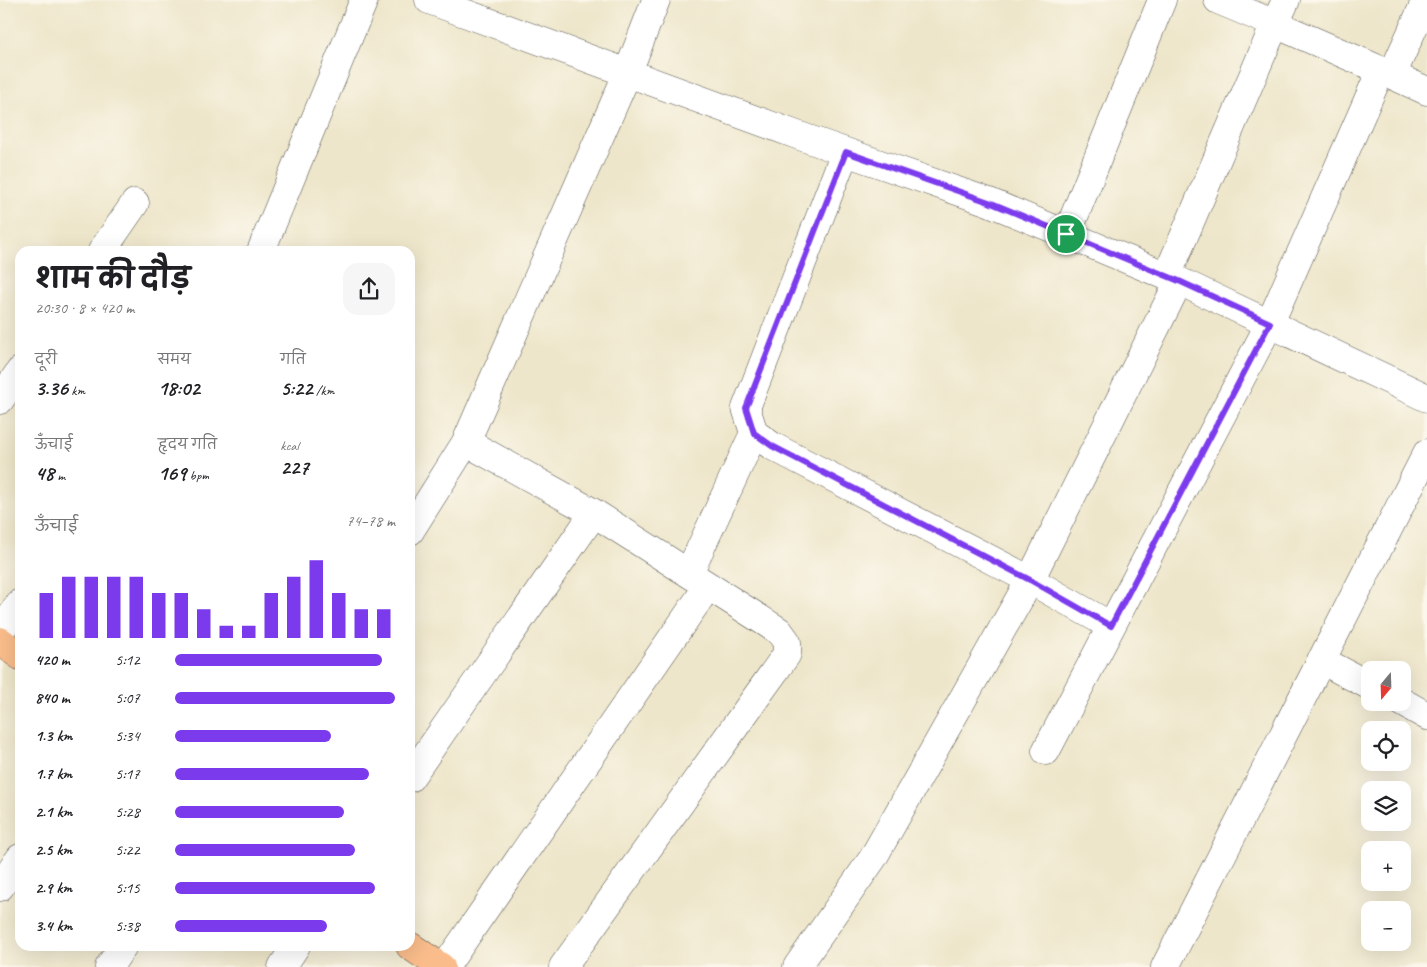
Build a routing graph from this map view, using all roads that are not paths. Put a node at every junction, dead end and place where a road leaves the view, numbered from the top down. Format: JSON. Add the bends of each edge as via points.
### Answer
{"nodes":[{"id":1,"x":364,"y":0,"type":"edge"},
{"id":2,"x":429,"y":0,"type":"edge"},
{"id":3,"x":656,"y":0,"type":"edge"},
{"id":4,"x":1162,"y":0,"type":"edge"},
{"id":5,"x":1218,"y":0,"type":"edge"},
{"id":6,"x":1426,"y":0,"type":"edge"},
{"id":7,"x":1280,"y":12,"type":"edge"},
{"id":8,"x":628,"y":72,"type":"junction"},
{"id":9,"x":1387,"y":72,"type":"junction"},
{"id":10,"x":1427,"y":91,"type":"edge"},
{"id":11,"x":846,"y":152,"type":"junction"},
{"id":12,"x":135,"y":203,"type":"dead end"},
{"id":13,"x":1066,"y":234,"type":"junction"},
{"id":14,"x":105,"y":246,"type":"edge"},
{"id":15,"x":263,"y":246,"type":"edge"},
{"id":16,"x":1173,"y":279,"type":"junction"},
{"id":17,"x":1270,"y":323,"type":"junction"},
{"id":18,"x":15,"y":378,"type":"edge"},
{"id":19,"x":1427,"y":398,"type":"edge"},
{"id":20,"x":0,"y":400,"type":"edge"},
{"id":21,"x":754,"y":433,"type":"junction"},
{"id":22,"x":466,"y":442,"type":"junction"},
{"id":23,"x":1427,"y":453,"type":"edge"},
{"id":24,"x":594,"y":513,"type":"junction"},
{"id":25,"x":415,"y":523,"type":"edge"},
{"id":26,"x":699,"y":579,"type":"junction"},
{"id":27,"x":1030,"y":580,"type":"junction"},
{"id":28,"x":15,"y":610,"type":"edge"},
{"id":29,"x":1111,"y":626,"type":"junction"},
{"id":30,"x":0,"y":631,"type":"edge"},
{"id":31,"x":0,"y":641,"type":"edge"},
{"id":32,"x":15,"y":652,"type":"edge"},
{"id":33,"x":1321,"y":660,"type":"junction"},
{"id":34,"x":1361,"y":681,"type":"edge"},
{"id":35,"x":1411,"y":707,"type":"edge"},
{"id":36,"x":1427,"y":716,"type":"edge"},
{"id":37,"x":1046,"y":751,"type":"dead end"},
{"id":38,"x":415,"y":771,"type":"edge"},
{"id":39,"x":15,"y":865,"type":"edge"},
{"id":40,"x":0,"y":887,"type":"edge"},
{"id":41,"x":415,"y":949,"type":"edge"},
{"id":42,"x":120,"y":951,"type":"edge"},
{"id":43,"x":293,"y":951,"type":"edge"},
{"id":44,"x":109,"y":967,"type":"edge"},
{"id":45,"x":282,"y":967,"type":"edge"},
{"id":46,"x":441,"y":967,"type":"edge"},
{"id":47,"x":445,"y":967,"type":"edge"},
{"id":48,"x":563,"y":967,"type":"edge"},
{"id":49,"x":797,"y":967,"type":"edge"},
{"id":50,"x":1165,"y":967,"type":"edge"}],
"edges":[{"from":1,"to":15,"type":"street"},
{"from":2,"to":8,"type":"street"},
{"from":3,"to":8,"type":"street"},
{"from":4,"to":13,"type":"street"},
{"from":5,"to":7,"type":"street"},
{"from":6,"to":9,"type":"street"},
{"from":7,"to":9,"type":"street"},
{"from":7,"to":16,"type":"street"},
{"from":8,"to":11,"type":"street"},
{"from":8,"to":22,"type":"street"},
{"from":9,"to":10,"type":"street"},
{"from":9,"to":17,"type":"street"},
{"from":11,"to":13,"type":"street","via":[[989,202]]},
{"from":11,"to":21,"type":"street","via":[[746,408]]},
{"from":12,"to":14,"type":"street"},
{"from":13,"to":16,"type":"street"},
{"from":16,"to":17,"type":"street"},
{"from":16,"to":27,"type":"street"},
{"from":17,"to":19,"type":"street"},
{"from":17,"to":29,"type":"street"},
{"from":18,"to":20,"type":"street"},
{"from":21,"to":26,"type":"street"},
{"from":21,"to":27,"type":"street","via":[[772,446]]},
{"from":22,"to":24,"type":"street"},
{"from":22,"to":25,"type":"street"},
{"from":23,"to":33,"type":"street"},
{"from":24,"to":26,"type":"street"},
{"from":24,"to":38,"type":"street"},
{"from":26,"to":47,"type":"street"},
{"from":26,"to":48,"type":"street","via":[[779,631],[787,642],[787,654]]},
{"from":27,"to":29,"type":"street"},
{"from":27,"to":49,"type":"street","via":[[873,858]]},
{"from":28,"to":30,"type":"street"},
{"from":29,"to":37,"type":"street"},
{"from":31,"to":32,"type":"main road"},
{"from":33,"to":34,"type":"street"},
{"from":33,"to":50,"type":"street"},
{"from":35,"to":36,"type":"street"},
{"from":39,"to":40,"type":"street"},
{"from":41,"to":46,"type":"main road"},
{"from":42,"to":44,"type":"street"},
{"from":43,"to":45,"type":"street"}]}
